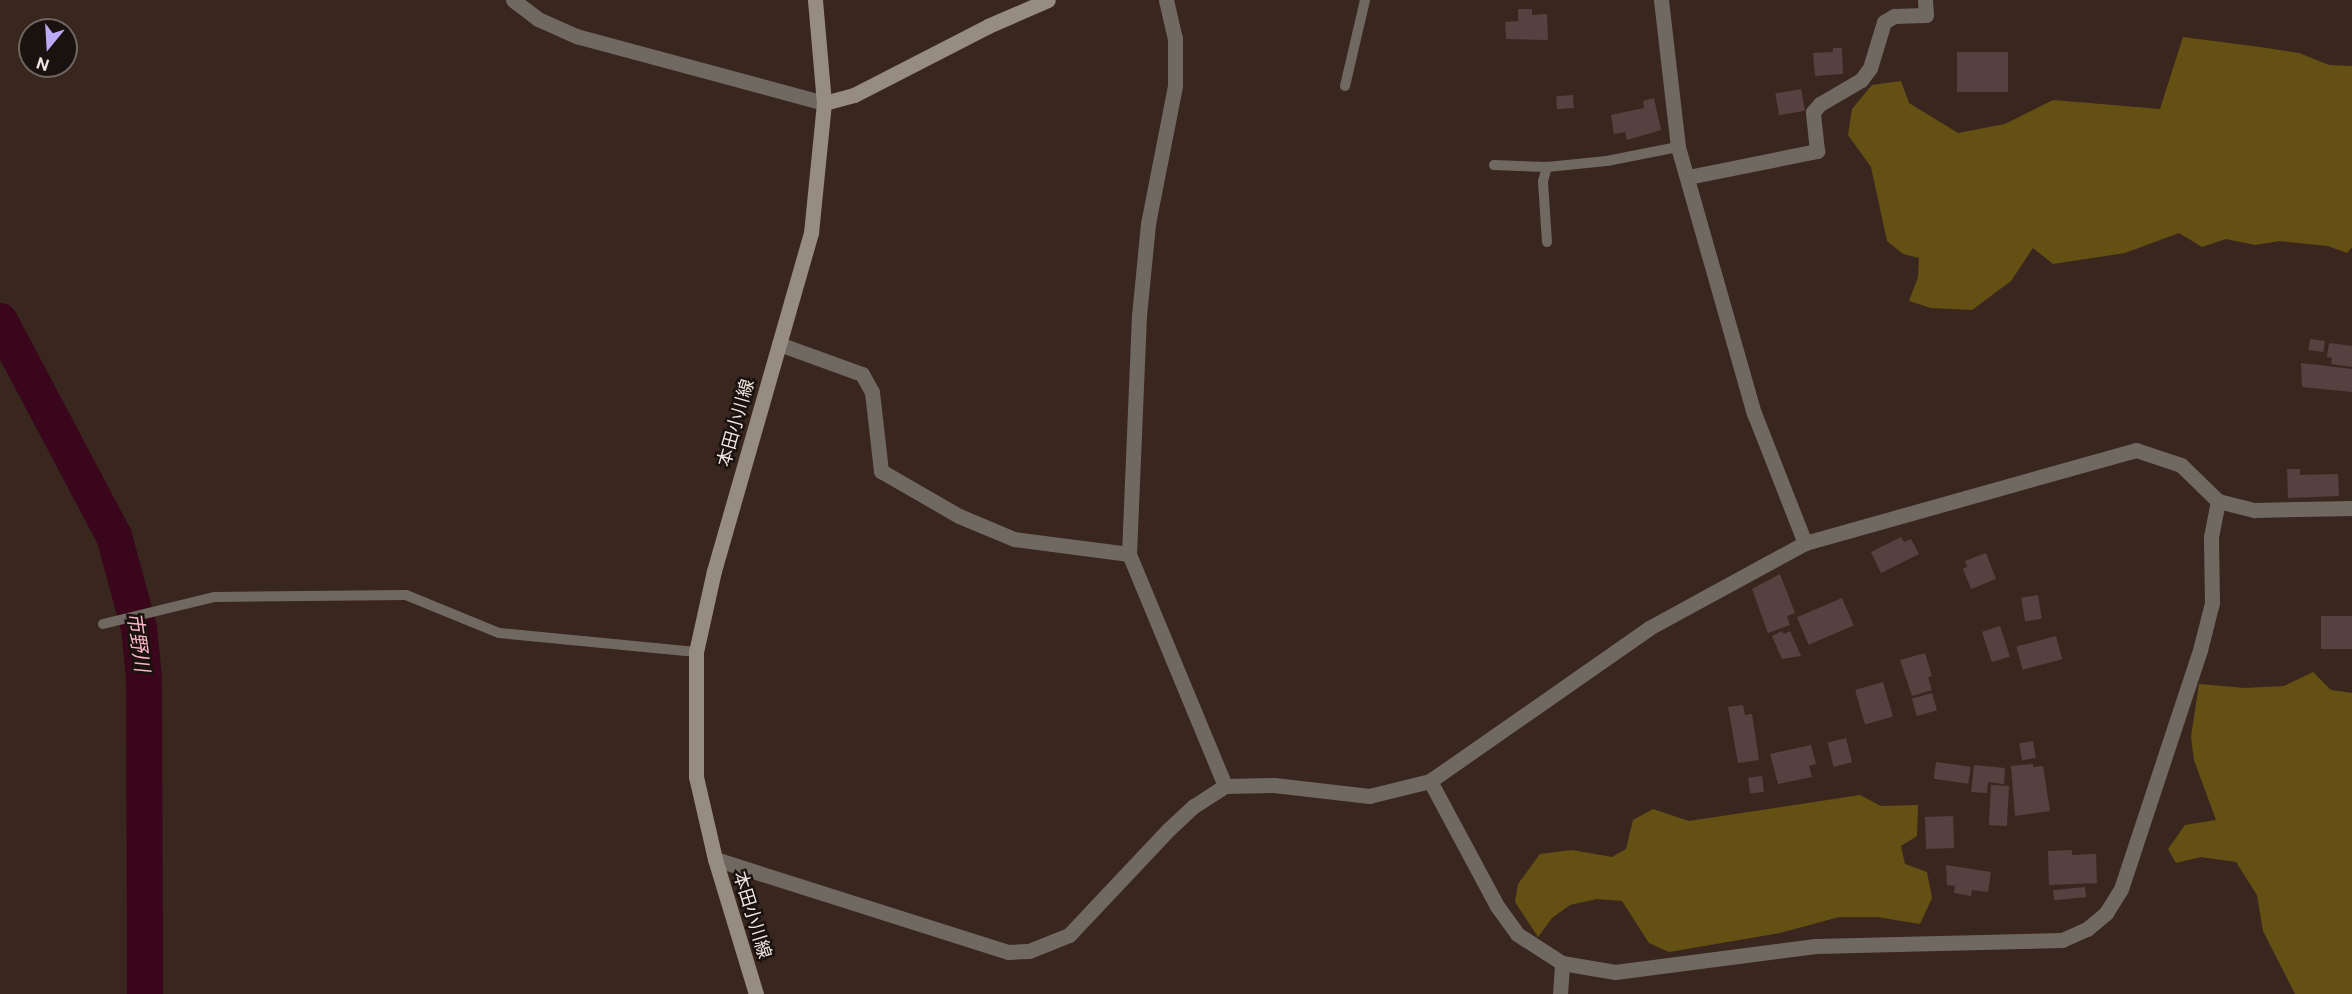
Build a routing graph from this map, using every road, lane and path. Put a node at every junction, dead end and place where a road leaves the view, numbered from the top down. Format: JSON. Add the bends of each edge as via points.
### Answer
{"nodes":[{"id":1,"x":513,"y":0,"type":"edge"},
{"id":2,"x":816,"y":0,"type":"edge"},
{"id":3,"x":1048,"y":0,"type":"edge"},
{"id":4,"x":1166,"y":0,"type":"edge"},
{"id":5,"x":1365,"y":0,"type":"edge"},
{"id":6,"x":1661,"y":0,"type":"edge"},
{"id":7,"x":1925,"y":0,"type":"edge"},
{"id":8,"x":1345,"y":86,"type":"dead end"},
{"id":9,"x":824,"y":103,"type":"junction"},
{"id":10,"x":1678,"y":147,"type":"junction"},
{"id":11,"x":1494,"y":165,"type":"dead end"},
{"id":12,"x":1547,"y":167,"type":"junction"},
{"id":13,"x":1688,"y":177,"type":"junction"},
{"id":14,"x":1547,"y":242,"type":"dead end"},
{"id":15,"x":779,"y":344,"type":"junction"},
{"id":16,"x":2218,"y":501,"type":"junction"},
{"id":17,"x":2352,"y":508,"type":"edge"},
{"id":18,"x":1805,"y":543,"type":"junction"},
{"id":19,"x":1129,"y":554,"type":"junction"},
{"id":20,"x":103,"y":624,"type":"dead end"},
{"id":21,"x":696,"y":652,"type":"junction"},
{"id":22,"x":1430,"y":782,"type":"junction"},
{"id":23,"x":1225,"y":786,"type":"junction"},
{"id":24,"x":715,"y":859,"type":"junction"},
{"id":25,"x":1562,"y":963,"type":"junction"},
{"id":26,"x":756,"y":994,"type":"edge"},
{"id":27,"x":1560,"y":994,"type":"edge"}],
"edges":[{"from":1,"to":9,"type":"street","via":[[538,19],[576,36]]},
{"from":2,"to":9,"type":"main road","name":"本田小川線"},
{"from":3,"to":9,"type":"main road","via":[[988,26],[854,95]]},
{"from":4,"to":19,"type":"street","via":[[1175,38],[1175,86],[1148,224],[1139,315]]},
{"from":5,"to":8,"type":"lane"},
{"from":6,"to":10,"type":"street"},
{"from":7,"to":13,"type":"street","via":[[1926,15],[1894,16],[1884,22],[1870,68],[1861,80],[1813,112],[1817,151]]},
{"from":9,"to":15,"type":"main road","name":"本田小川線","via":[[811,233]]},
{"from":10,"to":12,"type":"lane","via":[[1607,161]]},
{"from":10,"to":13,"type":"street"},
{"from":11,"to":12,"type":"lane"},
{"from":12,"to":14,"type":"lane","via":[[1543,181]]},
{"from":13,"to":18,"type":"street","via":[[1754,412]]},
{"from":15,"to":19,"type":"street","via":[[861,374],[872,392],[881,471],[959,516],[1014,539]]},
{"from":15,"to":21,"type":"main road","name":"本田小川線","via":[[714,571]]},
{"from":16,"to":17,"type":"street","via":[[2255,510]]},
{"from":16,"to":18,"type":"street","via":[[2181,465],[2136,450]]},
{"from":16,"to":25,"type":"street","via":[[2211,537],[2211,603],[2200,650],[2121,889],[2106,913],[2086,930],[2062,940],[1815,946],[1615,972]]},
{"from":18,"to":22,"type":"street","via":[[1649,628]]},
{"from":19,"to":23,"type":"street"},
{"from":20,"to":21,"type":"lane","via":[[234,596],[406,595],[499,633]]},
{"from":21,"to":24,"type":"main road","name":"本田小川線","via":[[696,777]]},
{"from":22,"to":23,"type":"street","via":[[1369,796],[1274,785]]},
{"from":22,"to":25,"type":"street","via":[[1497,906],[1517,934]]},
{"from":23,"to":24,"type":"street","via":[[1168,829],[1069,935],[1029,951],[1008,952]]},
{"from":24,"to":26,"type":"main road","name":"本田小川線"},
{"from":25,"to":27,"type":"street"}]}
